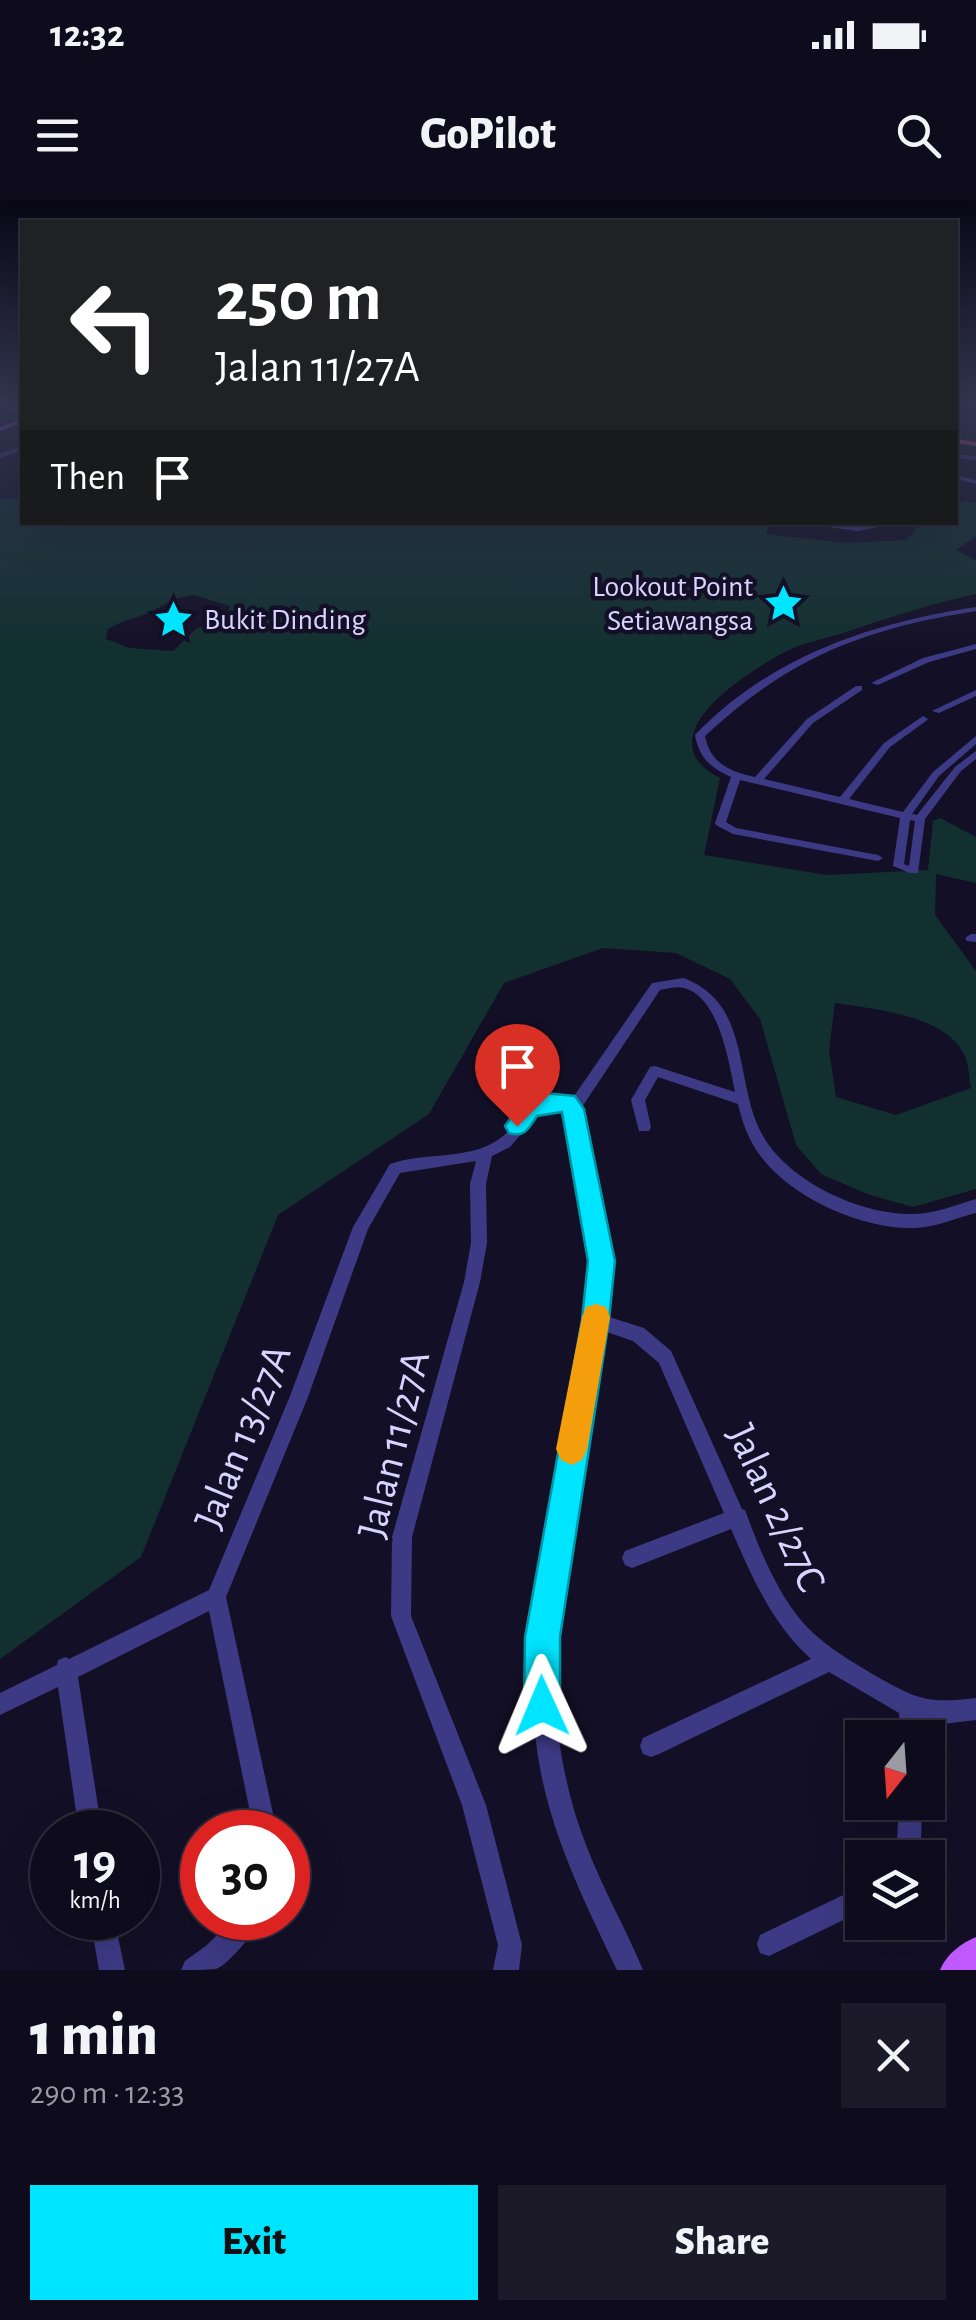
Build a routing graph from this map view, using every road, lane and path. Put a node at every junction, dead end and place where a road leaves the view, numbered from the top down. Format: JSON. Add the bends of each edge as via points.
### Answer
{"nodes":[{"id":1,"x":821,"y":525,"type":"edge"},
{"id":2,"x":881,"y":525,"type":"edge"},
{"id":3,"x":976,"y":609,"type":"edge"},
{"id":4,"x":976,"y":646,"type":"edge"},
{"id":5,"x":875,"y":683,"type":"dead end"},
{"id":6,"x":859,"y":688,"type":"dead end"},
{"id":7,"x":976,"y":693,"type":"edge"},
{"id":8,"x":936,"y":711,"type":"dead end"},
{"id":9,"x":923,"y":720,"type":"dead end"},
{"id":10,"x":976,"y":739,"type":"edge"},
{"id":11,"x":976,"y":754,"type":"edge"},
{"id":12,"x":736,"y":776,"type":"junction"},
{"id":13,"x":756,"y":781,"type":"junction"},
{"id":14,"x":842,"y":801,"type":"junction"},
{"id":15,"x":906,"y":816,"type":"junction"},
{"id":16,"x":920,"y":819,"type":"junction"},
{"id":17,"x":878,"y":858,"type":"dead end"},
{"id":18,"x":742,"y":1100,"type":"junction"},
{"id":19,"x":573,"y":1109,"type":"junction"},
{"id":20,"x":644,"y":1127,"type":"dead end"},
{"id":21,"x":486,"y":1152,"type":"junction"},
{"id":22,"x":976,"y":1206,"type":"edge"},
{"id":23,"x":596,"y":1320,"type":"junction"},
{"id":24,"x":738,"y":1517,"type":"junction"},
{"id":25,"x":632,"y":1558,"type":"dead end"},
{"id":26,"x":216,"y":1596,"type":"junction"},
{"id":27,"x":830,"y":1660,"type":"junction"},
{"id":28,"x":66,"y":1668,"type":"junction"},
{"id":29,"x":0,"y":1704,"type":"edge"},
{"id":30,"x":910,"y":1708,"type":"junction"},
{"id":31,"x":976,"y":1709,"type":"edge"},
{"id":32,"x":910,"y":1720,"type":"edge"},
{"id":33,"x":651,"y":1746,"type":"dead end"},
{"id":34,"x":87,"y":1810,"type":"edge"},
{"id":35,"x":261,"y":1810,"type":"edge"},
{"id":36,"x":845,"y":1906,"type":"edge"},
{"id":37,"x":106,"y":1940,"type":"edge"},
{"id":38,"x":229,"y":1940,"type":"edge"},
{"id":39,"x":769,"y":1944,"type":"dead end"},
{"id":40,"x":976,"y":1953,"type":"edge"},
{"id":41,"x":112,"y":1970,"type":"edge"},
{"id":42,"x":194,"y":1970,"type":"edge"},
{"id":43,"x":506,"y":1970,"type":"edge"},
{"id":44,"x":630,"y":1970,"type":"edge"},
{"id":45,"x":956,"y":1970,"type":"edge"}],
"edges":[{"from":1,"to":2,"type":"street"},
{"from":3,"to":12,"type":"street","via":[[831,646],[736,698],[700,735],[712,765]]},
{"from":4,"to":5,"type":"street"},
{"from":6,"to":13,"type":"street","via":[[810,721]]},
{"from":7,"to":8,"type":"street"},
{"from":9,"to":14,"type":"street","via":[[887,745]]},
{"from":10,"to":15,"type":"street","via":[[936,774]]},
{"from":11,"to":16,"type":"street"},
{"from":12,"to":13,"type":"street"},
{"from":12,"to":17,"type":"street","via":[[720,823],[733,831]]},
{"from":13,"to":14,"type":"street"},
{"from":14,"to":15,"type":"street"},
{"from":15,"to":16,"type":"street"},
{"from":15,"to":16,"type":"street","via":[[898,866],[914,871]]},
{"from":18,"to":19,"type":"street","via":[[733,1044],[720,1013],[699,990],[676,982],[656,986]]},
{"from":18,"to":20,"type":"street","via":[[656,1071],[638,1100]]},
{"from":18,"to":22,"type":"street","via":[[763,1147],[825,1197],[902,1221]]},
{"from":19,"to":21,"type":"street","via":[[567,1103],[534,1106],[505,1143]]},
{"from":19,"to":23,"type":"street","via":[[601,1244]]},
{"from":21,"to":26,"type":"street","name":"Jalan 13/27A","via":[[419,1161],[395,1168],[386,1180],[361,1227],[300,1396]]},
{"from":21,"to":43,"type":"street","name":"Jalan 11/27A","via":[[472,1282],[402,1537],[401,1616],[474,1805],[510,1945]]},
{"from":23,"to":24,"type":"street","name":"Jalan 2/27C","via":[[638,1334],[665,1357]]},
{"from":23,"to":44,"type":"street","via":[[542,1637],[540,1683],[563,1822]]},
{"from":24,"to":25,"type":"street"},
{"from":24,"to":27,"type":"street","name":"Jalan 2/27C","via":[[783,1614]]},
{"from":26,"to":28,"type":"street"},
{"from":26,"to":35,"type":"street"},
{"from":27,"to":30,"type":"street","name":"Jalan 2/27C"},
{"from":27,"to":33,"type":"street"},
{"from":28,"to":29,"type":"street"},
{"from":28,"to":34,"type":"street"},
{"from":30,"to":31,"type":"street","name":"Jalan 2/27C"},
{"from":30,"to":32,"type":"street"},
{"from":36,"to":39,"type":"street"},
{"from":37,"to":41,"type":"street"},
{"from":38,"to":42,"type":"street"},
{"from":40,"to":45,"type":"main road"}]}
